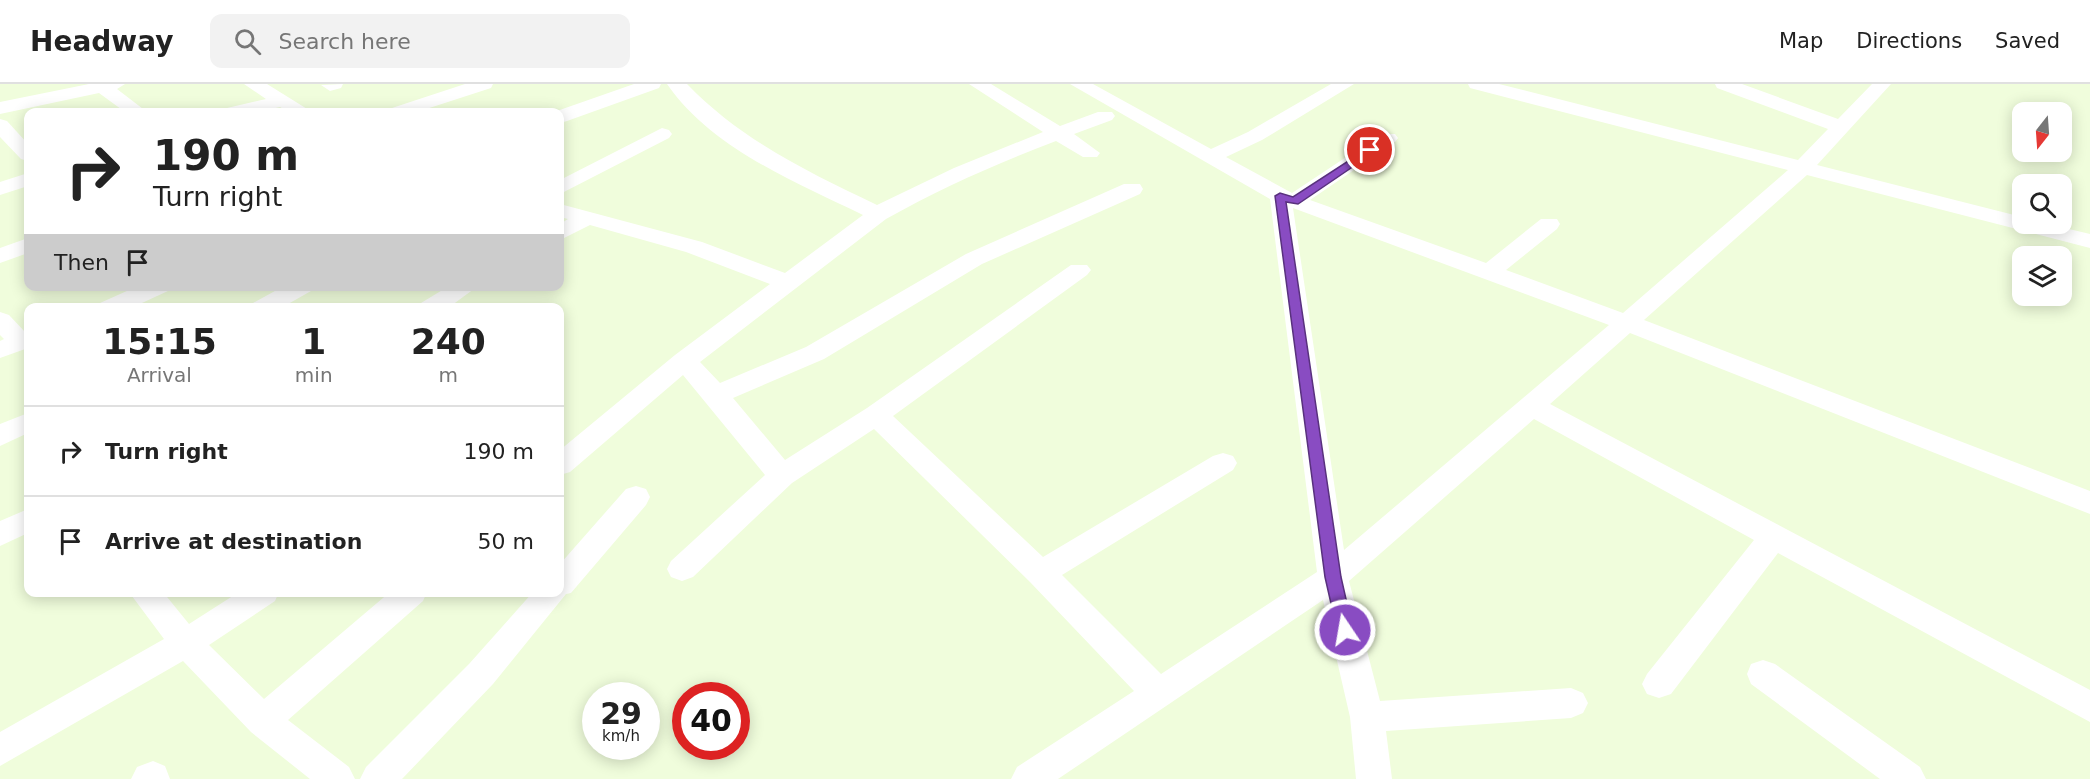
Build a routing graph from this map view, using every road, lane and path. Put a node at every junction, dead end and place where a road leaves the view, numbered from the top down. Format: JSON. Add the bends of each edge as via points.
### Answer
{"nodes":[{"id":1,"x":253,"y":84,"type":"edge"},
{"id":2,"x":484,"y":84,"type":"edge"},
{"id":3,"x":652,"y":84,"type":"edge"},
{"id":4,"x":676,"y":84,"type":"edge"},
{"id":5,"x":978,"y":84,"type":"edge"},
{"id":6,"x":1079,"y":84,"type":"edge"},
{"id":7,"x":1345,"y":84,"type":"edge"},
{"id":8,"x":1477,"y":84,"type":"edge"},
{"id":9,"x":1724,"y":84,"type":"edge"},
{"id":10,"x":1882,"y":84,"type":"edge"},
{"id":11,"x":109,"y":86,"type":"edge"},
{"id":12,"x":282,"y":101,"type":"junction"},
{"id":13,"x":0,"y":108,"type":"edge"},
{"id":14,"x":133,"y":108,"type":"edge"},
{"id":15,"x":251,"y":108,"type":"edge"},
{"id":16,"x":295,"y":108,"type":"edge"},
{"id":17,"x":411,"y":108,"type":"edge"},
{"id":18,"x":564,"y":116,"type":"edge"},
{"id":19,"x":1105,"y":116,"type":"dead end"},
{"id":20,"x":0,"y":125,"type":"edge"},
{"id":21,"x":1841,"y":127,"type":"junction"},
{"id":22,"x":1060,"y":133,"type":"junction"},
{"id":23,"x":662,"y":134,"type":"dead end"},
{"id":24,"x":1388,"y":138,"type":"dead end"},
{"id":25,"x":24,"y":151,"type":"edge"},
{"id":26,"x":1090,"y":153,"type":"dead end"},
{"id":27,"x":1210,"y":157,"type":"junction"},
{"id":28,"x":1802,"y":168,"type":"junction"},
{"id":29,"x":24,"y":180,"type":"edge"},
{"id":30,"x":564,"y":186,"type":"edge"},
{"id":31,"x":0,"y":189,"type":"edge"},
{"id":32,"x":1132,"y":189,"type":"dead end"},
{"id":33,"x":1287,"y":199,"type":"junction"},
{"id":34,"x":564,"y":211,"type":"edge"},
{"id":35,"x":878,"y":214,"type":"junction"},
{"id":36,"x":586,"y":218,"type":"junction"},
{"id":37,"x":1549,"y":224,"type":"dead end"},
{"id":38,"x":564,"y":231,"type":"edge"},
{"id":39,"x":2090,"y":241,"type":"edge"},
{"id":40,"x":24,"y":247,"type":"edge"},
{"id":41,"x":0,"y":256,"type":"edge"},
{"id":42,"x":1078,"y":270,"type":"dead end"},
{"id":43,"x":1491,"y":271,"type":"junction"},
{"id":44,"x":786,"y":282,"type":"junction"},
{"id":45,"x":148,"y":291,"type":"edge"},
{"id":46,"x":294,"y":291,"type":"edge"},
{"id":47,"x":459,"y":291,"type":"edge"},
{"id":48,"x":121,"y":303,"type":"edge"},
{"id":49,"x":271,"y":303,"type":"edge"},
{"id":50,"x":438,"y":303,"type":"edge"},
{"id":51,"x":0,"y":320,"type":"edge"},
{"id":52,"x":1625,"y":322,"type":"junction"},
{"id":53,"x":16,"y":344,"type":"edge"},
{"id":54,"x":684,"y":361,"type":"junction"},
{"id":55,"x":716,"y":395,"type":"junction"},
{"id":56,"x":1532,"y":406,"type":"junction"},
{"id":57,"x":876,"y":415,"type":"junction"},
{"id":58,"x":24,"y":424,"type":"edge"},
{"id":59,"x":2,"y":433,"type":"edge"},
{"id":60,"x":564,"y":462,"type":"edge"},
{"id":61,"x":1223,"y":463,"type":"dead end"},
{"id":62,"x":782,"y":476,"type":"junction"},
{"id":63,"x":636,"y":497,"type":"dead end"},
{"id":64,"x":2090,"y":503,"type":"edge"},
{"id":65,"x":24,"y":522,"type":"edge"},
{"id":66,"x":0,"y":535,"type":"edge"},
{"id":67,"x":1774,"y":536,"type":"junction"},
{"id":68,"x":682,"y":569,"type":"dead end"},
{"id":69,"x":1041,"y":573,"type":"junction"},
{"id":70,"x":1333,"y":577,"type":"junction"},
{"id":71,"x":564,"y":579,"type":"edge"},
{"id":72,"x":148,"y":597,"type":"edge"},
{"id":73,"x":256,"y":597,"type":"edge"},
{"id":74,"x":406,"y":597,"type":"edge"},
{"id":75,"x":548,"y":597,"type":"edge"},
{"id":76,"x":186,"y":643,"type":"junction"},
{"id":77,"x":1763,"y":674,"type":"dead end"},
{"id":78,"x":1659,"y":684,"type":"dead end"},
{"id":79,"x":1158,"y":693,"type":"junction"},
{"id":80,"x":1571,"y":703,"type":"dead end"},
{"id":81,"x":2090,"y":706,"type":"edge"},
{"id":82,"x":1367,"y":717,"type":"junction"},
{"id":83,"x":263,"y":721,"type":"junction"},
{"id":84,"x":0,"y":750,"type":"edge"},
{"id":85,"x":337,"y":779,"type":"edge"},
{"id":86,"x":378,"y":779,"type":"edge"},
{"id":87,"x":1029,"y":779,"type":"edge"},
{"id":88,"x":1374,"y":779,"type":"edge"},
{"id":89,"x":1908,"y":779,"type":"edge"}],
"edges":[{"from":1,"to":12,"type":"street"},
{"from":2,"to":17,"type":"street"},
{"from":3,"to":18,"type":"street"},
{"from":4,"to":35,"type":"street","via":[[710,118],[740,139],[810,181]]},
{"from":5,"to":22,"type":"street"},
{"from":6,"to":27,"type":"street"},
{"from":7,"to":27,"type":"street"},
{"from":8,"to":28,"type":"street"},
{"from":9,"to":21,"type":"street"},
{"from":10,"to":21,"type":"street"},
{"from":11,"to":13,"type":"street"},
{"from":11,"to":14,"type":"street"},
{"from":12,"to":15,"type":"street"},
{"from":12,"to":16,"type":"street"},
{"from":19,"to":22,"type":"street"},
{"from":20,"to":25,"type":"street"},
{"from":21,"to":28,"type":"street"},
{"from":22,"to":26,"type":"street"},
{"from":22,"to":35,"type":"street","via":[[979,164]]},
{"from":23,"to":30,"type":"street"},
{"from":24,"to":33,"type":"street"},
{"from":27,"to":33,"type":"street"},
{"from":28,"to":39,"type":"street"},
{"from":28,"to":52,"type":"street"},
{"from":29,"to":31,"type":"street"},
{"from":32,"to":55,"type":"street","via":[[974,259],[815,353]]},
{"from":33,"to":43,"type":"street"},
{"from":33,"to":70,"type":"street"},
{"from":34,"to":36,"type":"street"},
{"from":35,"to":44,"type":"street"},
{"from":36,"to":38,"type":"street"},
{"from":36,"to":44,"type":"street","via":[[694,247]]},
{"from":37,"to":43,"type":"street"},
{"from":40,"to":41,"type":"street"},
{"from":42,"to":57,"type":"street"},
{"from":43,"to":52,"type":"street"},
{"from":44,"to":54,"type":"street"},
{"from":45,"to":48,"type":"street"},
{"from":46,"to":49,"type":"street"},
{"from":47,"to":50,"type":"street"},
{"from":51,"to":53,"type":"street"},
{"from":52,"to":56,"type":"street"},
{"from":52,"to":64,"type":"street"},
{"from":54,"to":55,"type":"street"},
{"from":54,"to":60,"type":"street"},
{"from":55,"to":62,"type":"street"},
{"from":56,"to":67,"type":"street"},
{"from":56,"to":70,"type":"street"},
{"from":57,"to":62,"type":"street"},
{"from":57,"to":69,"type":"street"},
{"from":58,"to":59,"type":"street"},
{"from":61,"to":69,"type":"street"},
{"from":62,"to":68,"type":"street"},
{"from":63,"to":71,"type":"street"},
{"from":65,"to":66,"type":"street"},
{"from":67,"to":78,"type":"street"},
{"from":67,"to":81,"type":"street"},
{"from":69,"to":79,"type":"street"},
{"from":70,"to":79,"type":"street"},
{"from":70,"to":82,"type":"street"},
{"from":72,"to":76,"type":"street"},
{"from":73,"to":76,"type":"street"},
{"from":74,"to":83,"type":"street"},
{"from":75,"to":86,"type":"street","via":[[481,674]]},
{"from":76,"to":83,"type":"street"},
{"from":76,"to":84,"type":"street"},
{"from":77,"to":89,"type":"street"},
{"from":79,"to":87,"type":"street"},
{"from":80,"to":82,"type":"street"},
{"from":82,"to":88,"type":"street"},
{"from":83,"to":85,"type":"street"}]}
